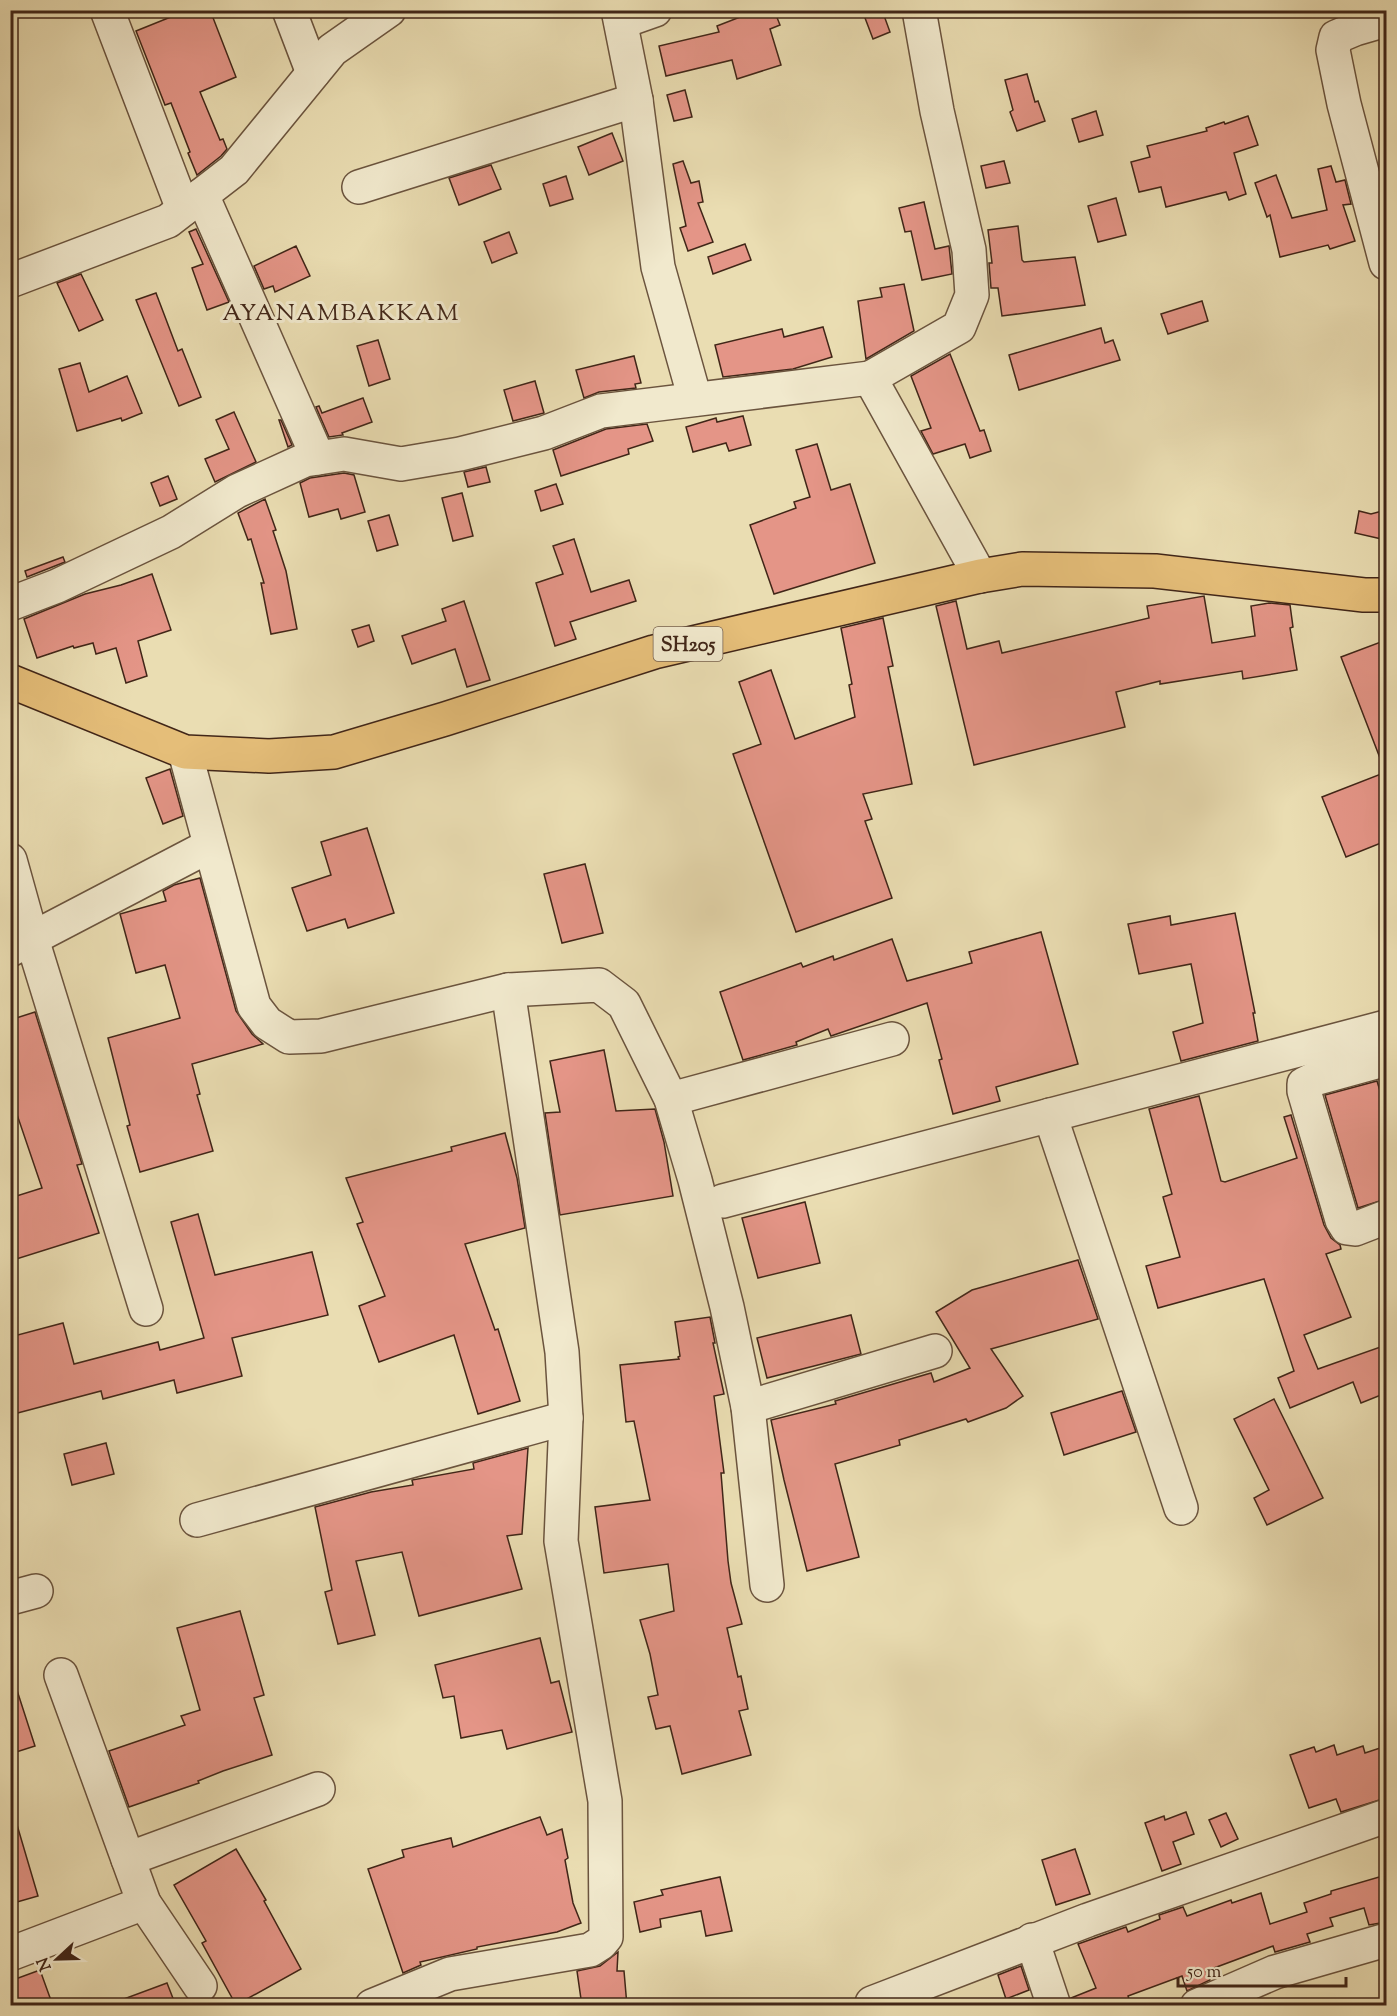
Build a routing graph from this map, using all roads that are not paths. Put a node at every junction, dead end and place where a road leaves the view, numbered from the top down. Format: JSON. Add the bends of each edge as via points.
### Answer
{"nodes":[{"id":1,"x":107,"y":10,"type":"edge"},
{"id":2,"x":289,"y":10,"type":"edge"},
{"id":3,"x":389,"y":10,"type":"edge"},
{"id":4,"x":656,"y":10,"type":"edge"},
{"id":5,"x":919,"y":10,"type":"edge"},
{"id":6,"x":619,"y":16,"type":"edge"},
{"id":7,"x":1386,"y":20,"type":"edge"},
{"id":8,"x":313,"y":72,"type":"junction"},
{"id":9,"x":636,"y":100,"type":"junction"},
{"id":10,"x":358,"y":187,"type":"dead end"},
{"id":11,"x":193,"y":202,"type":"junction"},
{"id":12,"x":1386,"y":263,"type":"edge"},
{"id":13,"x":11,"y":280,"type":"edge"},
{"id":14,"x":870,"y":378,"type":"junction"},
{"id":15,"x":695,"y":399,"type":"junction"},
{"id":16,"x":318,"y":458,"type":"junction"},
{"id":17,"x":980,"y":576,"type":"junction"},
{"id":18,"x":1386,"y":595,"type":"edge"},
{"id":19,"x":10,"y":604,"type":"edge"},
{"id":20,"x":10,"y":681,"type":"edge"},
{"id":21,"x":184,"y":752,"type":"junction"},
{"id":22,"x":209,"y":846,"type":"junction"},
{"id":23,"x":10,"y":860,"type":"edge"},
{"id":24,"x":21,"y":945,"type":"edge"},
{"id":25,"x":508,"y":990,"type":"junction"},
{"id":26,"x":1386,"y":1027,"type":"edge"},
{"id":27,"x":892,"y":1039,"type":"dead end"},
{"id":28,"x":1385,"y":1064,"type":"edge"},
{"id":29,"x":670,"y":1099,"type":"junction"},
{"id":30,"x":1050,"y":1115,"type":"junction"},
{"id":31,"x":723,"y":1201,"type":"dead end"},
{"id":32,"x":1386,"y":1217,"type":"edge"},
{"id":33,"x":146,"y":1310,"type":"dead end"},
{"id":34,"x":936,"y":1351,"type":"dead end"},
{"id":35,"x":748,"y":1407,"type":"junction"},
{"id":36,"x":566,"y":1418,"type":"junction"},
{"id":37,"x":1181,"y":1508,"type":"dead end"},
{"id":38,"x":197,"y":1520,"type":"dead end"},
{"id":39,"x":767,"y":1585,"type":"dead end"},
{"id":40,"x":61,"y":1675,"type":"dead end"},
{"id":41,"x":318,"y":1789,"type":"dead end"},
{"id":42,"x":1386,"y":1816,"type":"edge"},
{"id":43,"x":128,"y":1859,"type":"junction"},
{"id":44,"x":144,"y":1903,"type":"junction"},
{"id":45,"x":1032,"y":1940,"type":"junction"},
{"id":46,"x":1386,"y":1940,"type":"edge"},
{"id":47,"x":10,"y":1954,"type":"edge"},
{"id":48,"x":200,"y":1986,"type":"dead end"},
{"id":49,"x":872,"y":2003,"type":"dead end"},
{"id":50,"x":372,"y":2006,"type":"edge"},
{"id":51,"x":1054,"y":2006,"type":"edge"},
{"id":52,"x":1197,"y":2006,"type":"edge"}],
"edges":[{"from":1,"to":11,"type":"street"},
{"from":2,"to":8,"type":"street"},
{"from":3,"to":8,"type":"street","via":[[332,50]]},
{"from":4,"to":6,"type":"street"},
{"from":5,"to":14,"type":"street","via":[[969,250],[972,295],[958,327]]},
{"from":6,"to":9,"type":"street"},
{"from":7,"to":12,"type":"street","via":[[1336,37],[1333,50]]},
{"from":8,"to":11,"type":"street","via":[[234,170]]},
{"from":9,"to":10,"type":"street"},
{"from":9,"to":15,"type":"street","via":[[658,267]]},
{"from":11,"to":13,"type":"street","via":[[168,221]]},
{"from":11,"to":16,"type":"street"},
{"from":14,"to":15,"type":"street"},
{"from":14,"to":17,"type":"street"},
{"from":15,"to":16,"type":"street","via":[[602,411],[544,433],[401,464],[344,454]]},
{"from":16,"to":19,"type":"street","via":[[305,460],[237,491],[171,532]]},
{"from":17,"to":18,"type":"main road","number":"SH205","via":[[1022,569],[1155,571]]},
{"from":17,"to":21,"type":"main road","number":"SH205","via":[[654,652],[334,752],[269,756]]},
{"from":20,"to":21,"type":"main road","number":"SH205"},
{"from":21,"to":22,"type":"street"},
{"from":22,"to":24,"type":"street"},
{"from":22,"to":25,"type":"street","via":[[254,1006],[267,1023],[290,1037],[321,1036]]},
{"from":23,"to":24,"type":"street"},
{"from":24,"to":33,"type":"street"},
{"from":25,"to":29,"type":"street","via":[[599,985],[611,993],[624,1004]]},
{"from":25,"to":36,"type":"street","via":[[562,1352]]},
{"from":26,"to":30,"type":"street"},
{"from":27,"to":29,"type":"street"},
{"from":28,"to":32,"type":"street","via":[[1314,1079],[1304,1084],[1304,1092],[1347,1228],[1355,1229]]},
{"from":29,"to":35,"type":"street","via":[[727,1306]]},
{"from":30,"to":31,"type":"street"},
{"from":30,"to":37,"type":"street"},
{"from":34,"to":35,"type":"street"},
{"from":35,"to":39,"type":"street"},
{"from":36,"to":38,"type":"street"},
{"from":36,"to":50,"type":"street","via":[[561,1541],[605,1801],[606,1937],[590,1950],[450,1974]]},
{"from":40,"to":43,"type":"street"},
{"from":41,"to":43,"type":"street"},
{"from":42,"to":45,"type":"street"},
{"from":43,"to":44,"type":"street"},
{"from":44,"to":47,"type":"street"},
{"from":44,"to":48,"type":"street"},
{"from":45,"to":49,"type":"street"},
{"from":45,"to":51,"type":"street"},
{"from":46,"to":52,"type":"street","via":[[1275,1972]]}]}
